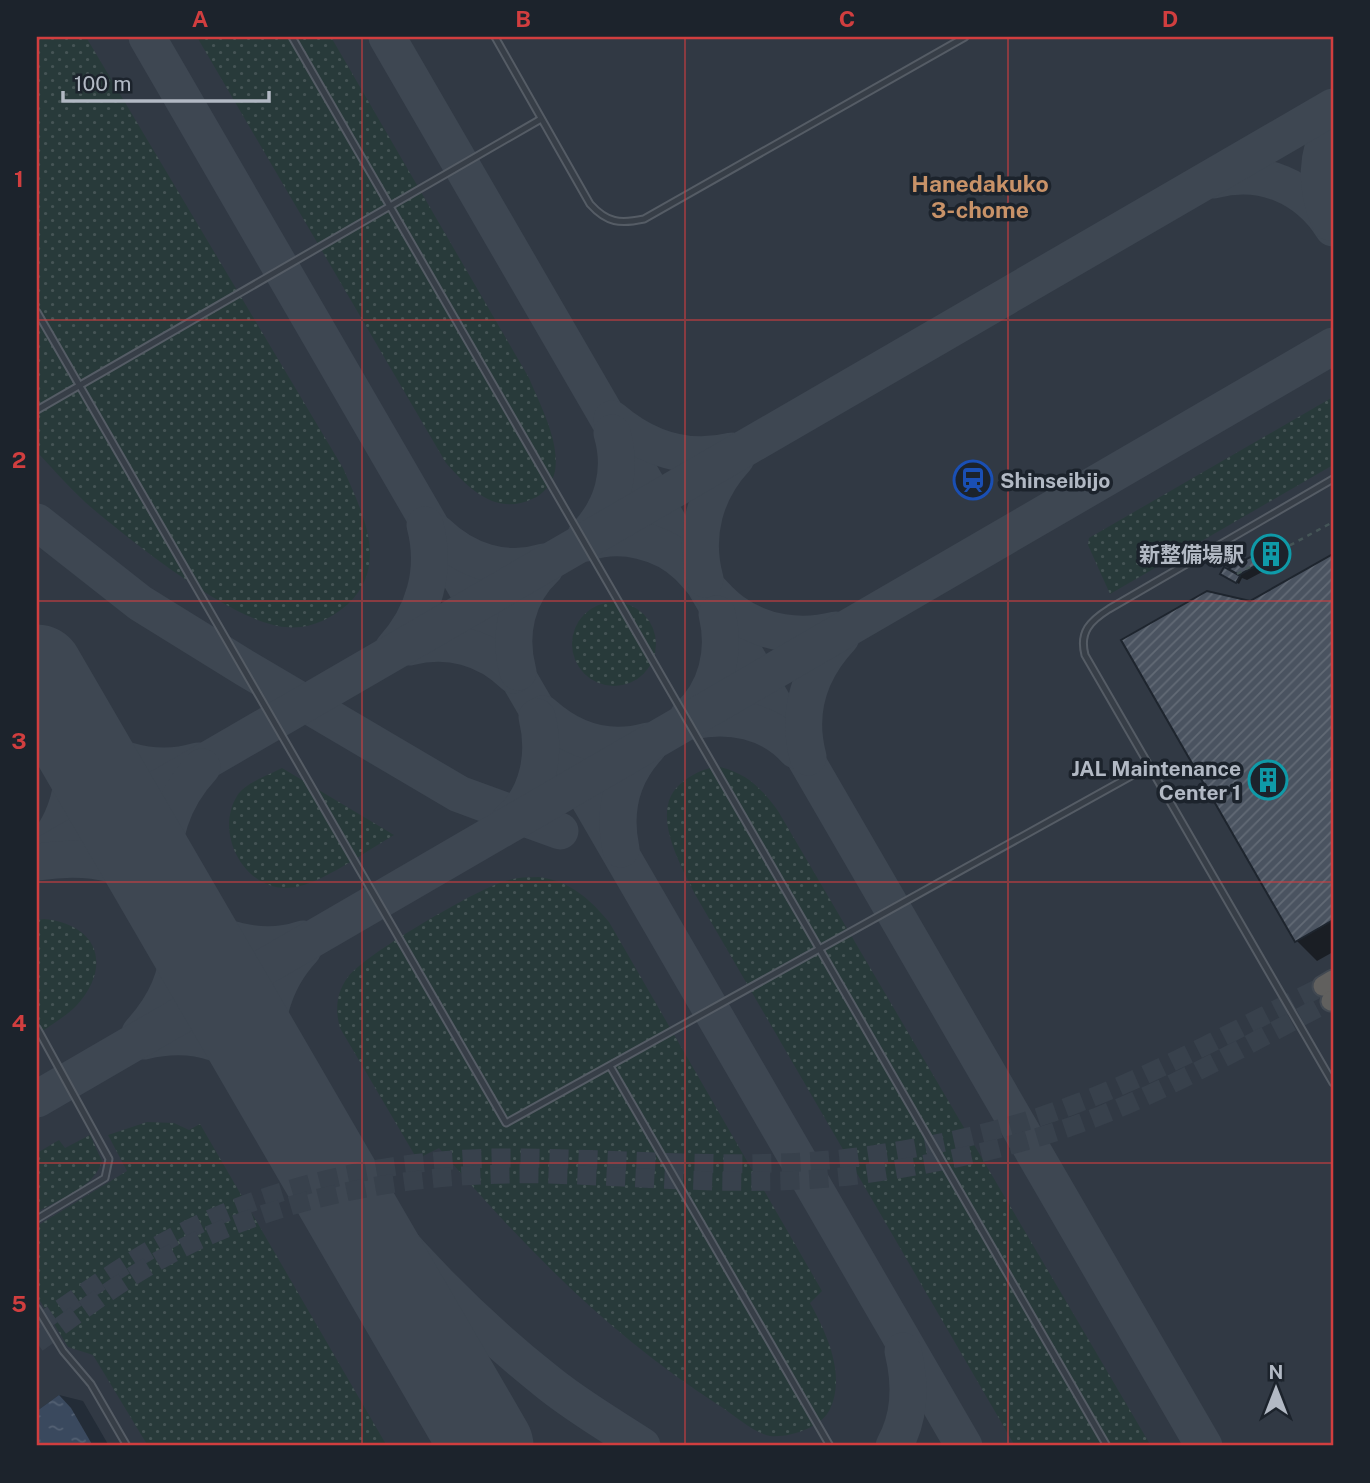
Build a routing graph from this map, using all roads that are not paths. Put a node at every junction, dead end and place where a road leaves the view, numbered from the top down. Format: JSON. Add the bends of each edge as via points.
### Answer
{"nodes":[{"id":1,"x":292,"y":37,"type":"edge"},
{"id":2,"x":495,"y":37,"type":"edge"},
{"id":3,"x":965,"y":37,"type":"edge"},
{"id":4,"x":541,"y":119,"type":"junction"},
{"id":5,"x":390,"y":206,"type":"junction"},
{"id":6,"x":37,"y":312,"type":"edge"},
{"id":7,"x":80,"y":387,"type":"junction"},
{"id":8,"x":37,"y":410,"type":"edge"},
{"id":9,"x":1333,"y":479,"type":"edge"},
{"id":10,"x":1149,"y":766,"type":"junction"},
{"id":11,"x":820,"y":948,"type":"junction"},
{"id":12,"x":37,"y":1028,"type":"edge"},
{"id":13,"x":610,"y":1066,"type":"junction"},
{"id":14,"x":1333,"y":1083,"type":"edge"},
{"id":15,"x":37,"y":1219,"type":"edge"},
{"id":16,"x":37,"y":1308,"type":"edge"},
{"id":17,"x":127,"y":1446,"type":"edge"},
{"id":18,"x":830,"y":1446,"type":"edge"},
{"id":19,"x":1107,"y":1446,"type":"edge"}],
"edges":[{"from":1,"to":5,"type":"lane"},
{"from":2,"to":4,"type":"lane"},
{"from":3,"to":4,"type":"lane","via":[[644,219],[630,222],[609,220],[590,204]]},
{"from":4,"to":5,"type":"lane"},
{"from":5,"to":7,"type":"lane"},
{"from":5,"to":11,"type":"lane"},
{"from":6,"to":7,"type":"lane"},
{"from":7,"to":8,"type":"lane"},
{"from":7,"to":13,"type":"lane","via":[[506,1123]]},
{"from":9,"to":10,"type":"lane","via":[[1109,609],[1085,630],[1086,655]]},
{"from":10,"to":11,"type":"lane"},
{"from":10,"to":14,"type":"lane"},
{"from":11,"to":13,"type":"lane"},
{"from":11,"to":19,"type":"lane"},
{"from":12,"to":15,"type":"lane","via":[[109,1159],[106,1178]]},
{"from":13,"to":18,"type":"lane"},
{"from":16,"to":17,"type":"lane","via":[[63,1351],[91,1384]]}]}
